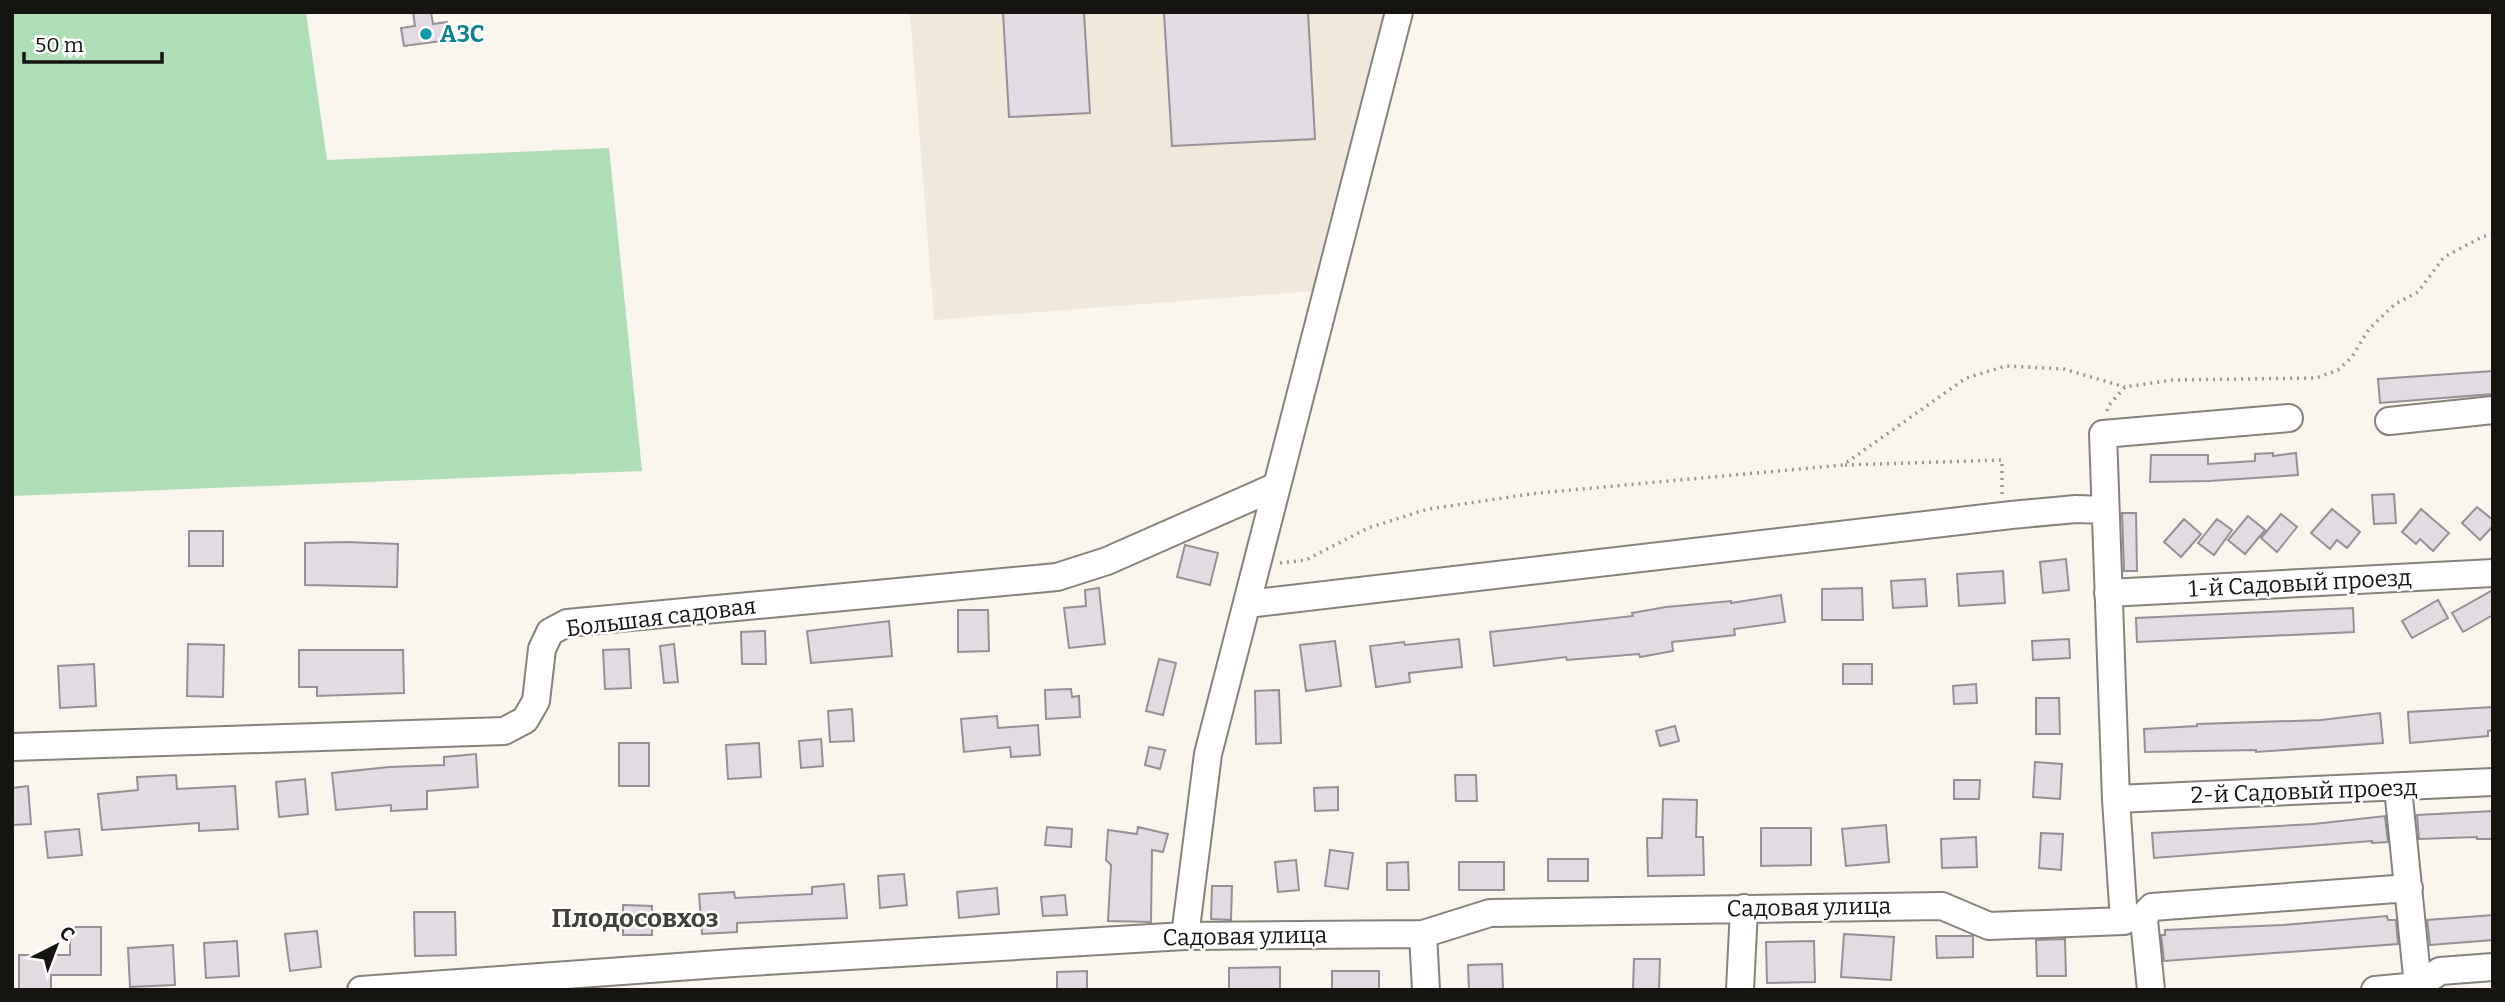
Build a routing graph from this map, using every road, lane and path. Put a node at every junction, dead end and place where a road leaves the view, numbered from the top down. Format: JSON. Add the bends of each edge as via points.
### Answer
{"nodes":[{"id":1,"x":1399,"y":12,"type":"edge"},
{"id":2,"x":2493,"y":234,"type":"edge"},
{"id":3,"x":2125,"y":387,"type":"junction"},
{"id":4,"x":2493,"y":411,"type":"edge"},
{"id":5,"x":2289,"y":418,"type":"dead end"},
{"id":6,"x":2389,"y":421,"type":"dead end"},
{"id":7,"x":2103,"y":435,"type":"junction"},
{"id":8,"x":1843,"y":466,"type":"junction"},
{"id":9,"x":1278,"y":486,"type":"junction"},
{"id":10,"x":2105,"y":510,"type":"junction"},
{"id":11,"x":2003,"y":516,"type":"junction"},
{"id":12,"x":1257,"y":565,"type":"junction"},
{"id":13,"x":2493,"y":573,"type":"edge"},
{"id":14,"x":2108,"y":593,"type":"junction"},
{"id":15,"x":1247,"y":604,"type":"junction"},
{"id":16,"x":12,"y":747,"type":"edge"},
{"id":17,"x":2493,"y":782,"type":"edge"},
{"id":18,"x":2399,"y":788,"type":"junction"},
{"id":19,"x":2116,"y":799,"type":"junction"},
{"id":20,"x":2409,"y":888,"type":"junction"},
{"id":21,"x":1744,"y":908,"type":"junction"},
{"id":22,"x":1423,"y":934,"type":"junction"},
{"id":23,"x":1185,"y":936,"type":"junction"},
{"id":24,"x":2493,"y":967,"type":"edge"},
{"id":25,"x":2418,"y":986,"type":"junction"},
{"id":26,"x":361,"y":990,"type":"edge"},
{"id":27,"x":1426,"y":990,"type":"edge"},
{"id":28,"x":1740,"y":990,"type":"edge"},
{"id":29,"x":2151,"y":990,"type":"edge"},
{"id":30,"x":2375,"y":990,"type":"edge"}],
"edges":[{"from":1,"to":9,"type":"street"},
{"from":2,"to":3,"type":"path","via":[[2444,257],[2418,292],[2395,304],[2368,329],[2352,357],[2338,370],[2316,378],[2172,380]]},
{"from":3,"to":7,"type":"path","via":[[2109,405]]},
{"from":3,"to":8,"type":"path","via":[[2064,369],[2006,366],[1966,378]]},
{"from":4,"to":6,"type":"street"},
{"from":5,"to":7,"type":"street"},
{"from":7,"to":10,"type":"street"},
{"from":8,"to":11,"type":"path","via":[[2002,460]]},
{"from":8,"to":12,"type":"path","via":[[1538,493],[1428,509],[1368,528],[1306,560]]},
{"from":9,"to":12,"type":"street"},
{"from":9,"to":16,"type":"street","name":"Большая садовая","via":[[1107,561],[1057,577],[567,623],[550,632],[542,649],[537,701],[525,720],[504,731]]},
{"from":10,"to":11,"type":"street"},
{"from":10,"to":14,"type":"street"},
{"from":11,"to":15,"type":"street"},
{"from":12,"to":15,"type":"street"},
{"from":13,"to":14,"type":"street","name":"1-й Садовый проезд"},
{"from":14,"to":19,"type":"street"},
{"from":15,"to":23,"type":"street","via":[[1208,754]]},
{"from":17,"to":18,"type":"street","name":"2-й Садовый проезд"},
{"from":18,"to":19,"type":"street","name":"2-й Садовый проезд"},
{"from":18,"to":20,"type":"street"},
{"from":19,"to":21,"type":"street","name":"Садовая улица","via":[[2124,921],[1989,926],[1942,906]]},
{"from":20,"to":25,"type":"street"},
{"from":20,"to":29,"type":"street","via":[[2152,906],[2144,920]]},
{"from":21,"to":22,"type":"street","name":"Садовая улица","via":[[1490,913]]},
{"from":21,"to":28,"type":"street"},
{"from":22,"to":23,"type":"street","name":"Садовая улица"},
{"from":22,"to":27,"type":"street"},
{"from":23,"to":26,"type":"street","name":"Садовая улица"},
{"from":24,"to":25,"type":"street","via":[[2440,971]]},
{"from":25,"to":30,"type":"street"}]}
